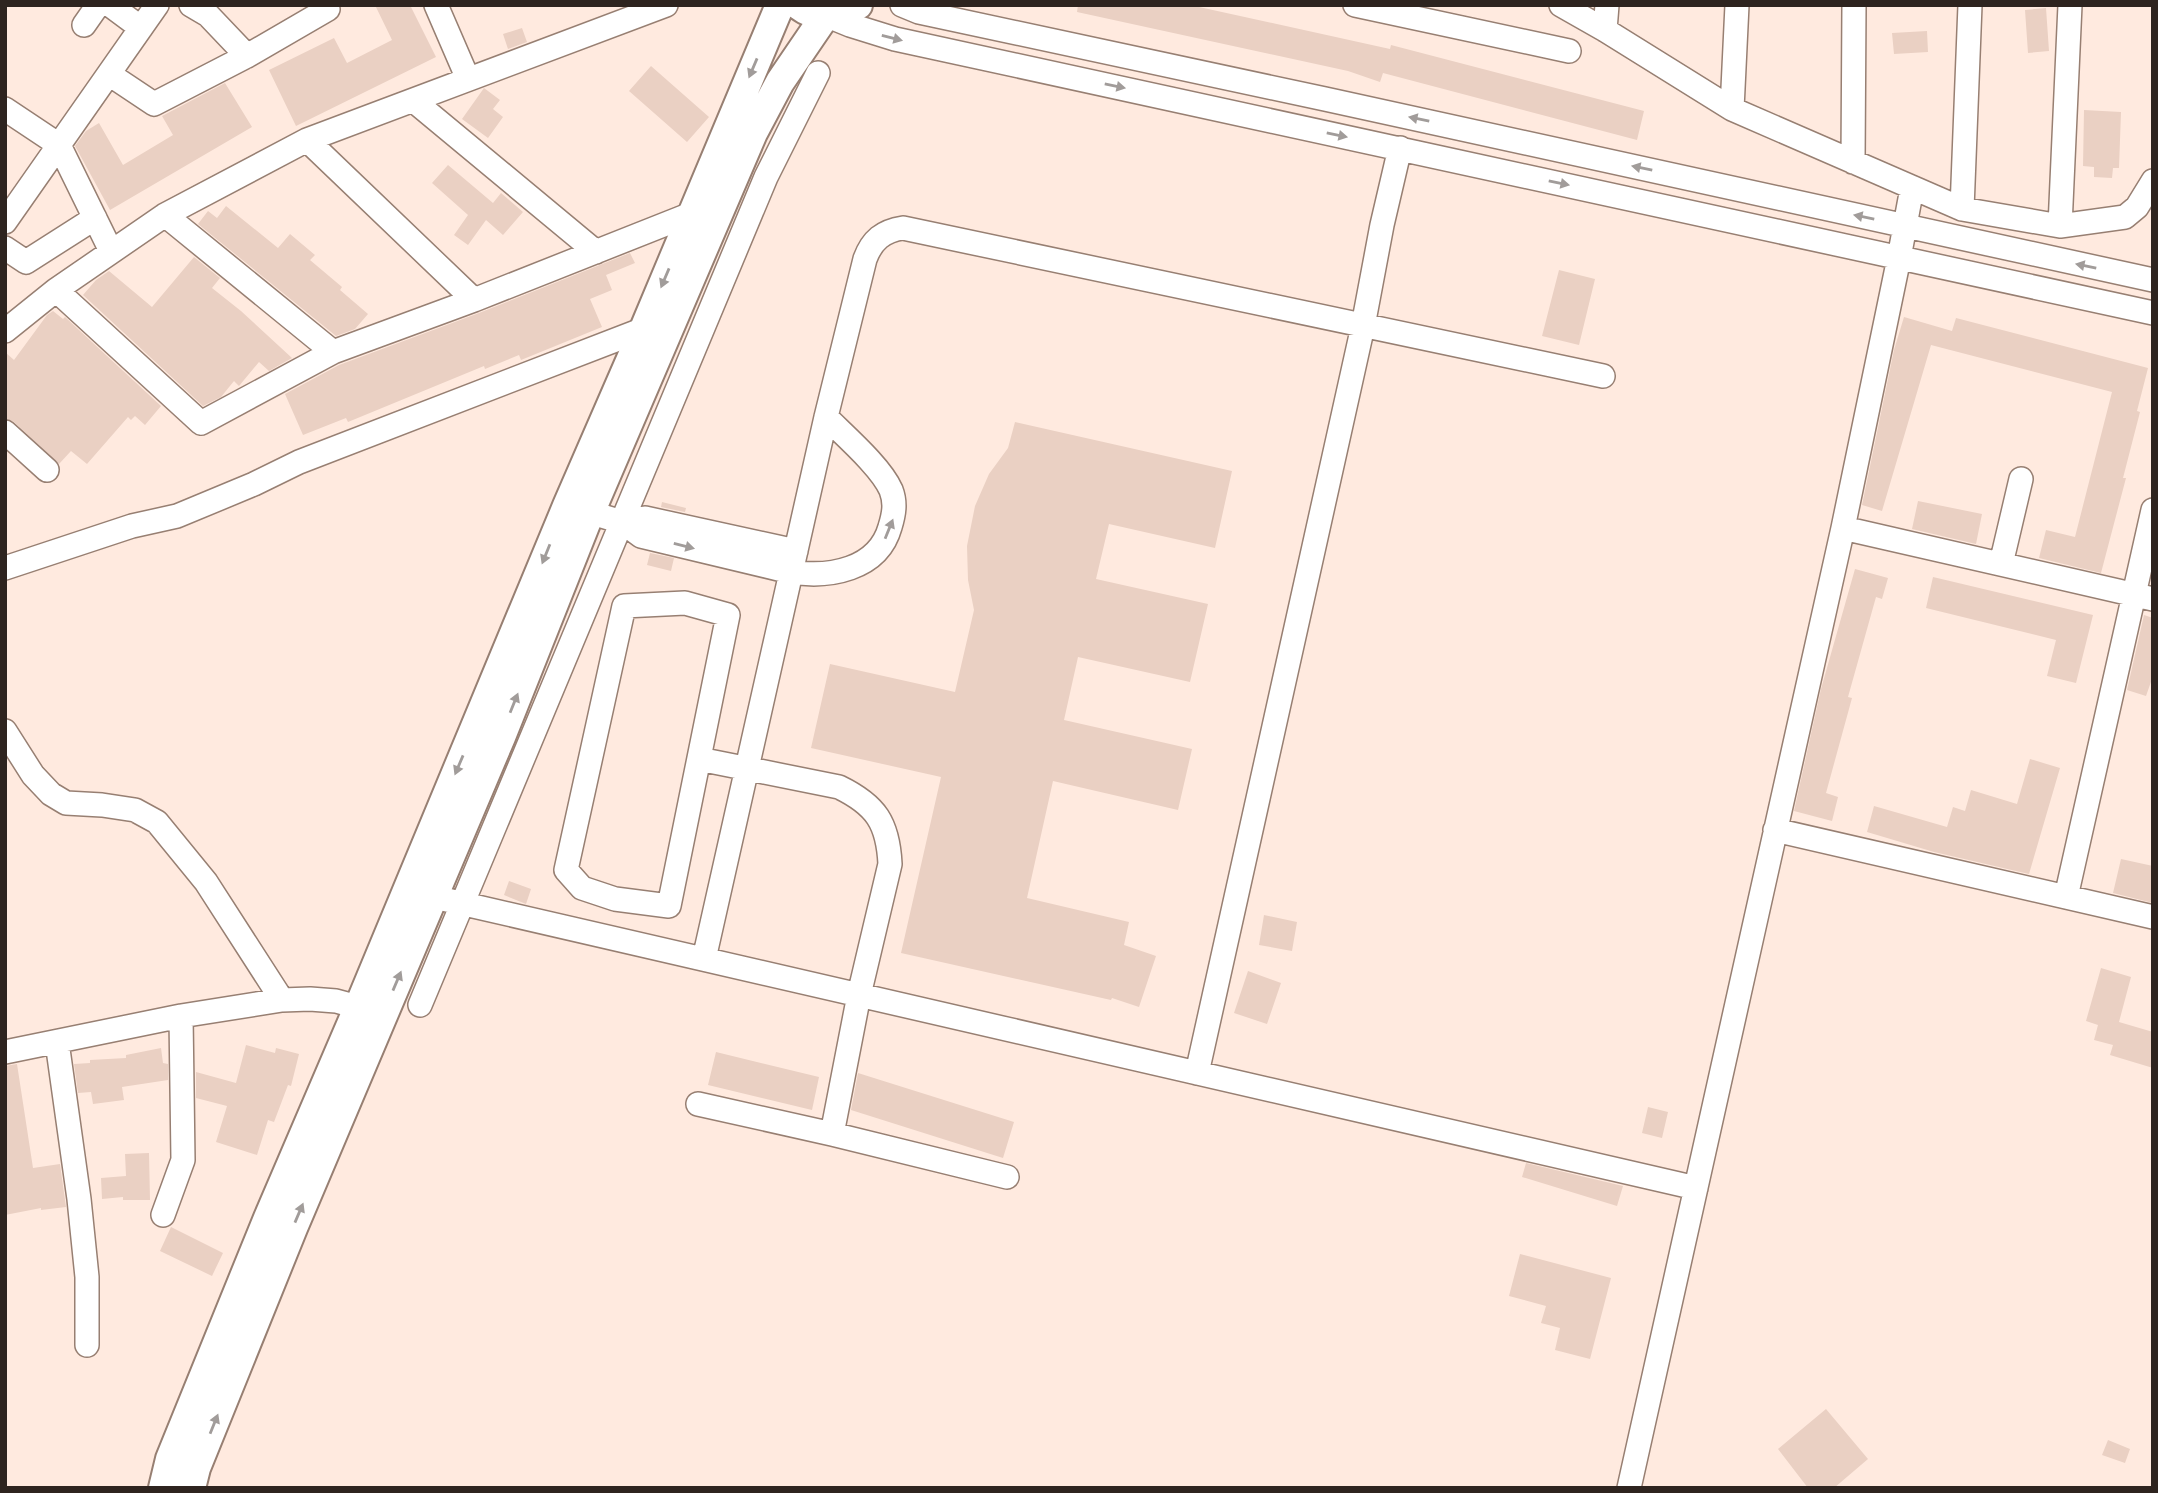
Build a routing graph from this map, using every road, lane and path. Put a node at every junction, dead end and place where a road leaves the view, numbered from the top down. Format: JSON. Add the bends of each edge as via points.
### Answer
{"nodes":[{"id":1,"x":98,"y":5,"type":"edge"},
{"id":2,"x":110,"y":5,"type":"edge"},
{"id":3,"x":156,"y":5,"type":"edge"},
{"id":4,"x":191,"y":5,"type":"edge"},
{"id":5,"x":326,"y":5,"type":"edge"},
{"id":6,"x":436,"y":5,"type":"edge"},
{"id":7,"x":666,"y":5,"type":"edge"},
{"id":8,"x":780,"y":5,"type":"edge"},
{"id":9,"x":798,"y":5,"type":"edge"},
{"id":10,"x":858,"y":5,"type":"edge"},
{"id":11,"x":902,"y":5,"type":"edge"},
{"id":12,"x":1355,"y":5,"type":"edge"},
{"id":13,"x":1561,"y":5,"type":"edge"},
{"id":14,"x":1607,"y":5,"type":"edge"},
{"id":15,"x":1737,"y":5,"type":"edge"},
{"id":16,"x":1854,"y":5,"type":"edge"},
{"id":17,"x":1970,"y":5,"type":"edge"},
{"id":18,"x":2070,"y":5,"type":"edge"},
{"id":19,"x":827,"y":16,"type":"junction"},
{"id":20,"x":84,"y":25,"type":"dead end"},
{"id":21,"x":141,"y":28,"type":"junction"},
{"id":22,"x":1605,"y":30,"type":"junction"},
{"id":23,"x":1569,"y":51,"type":"dead end"},
{"id":24,"x":247,"y":56,"type":"junction"},
{"id":25,"x":818,"y":73,"type":"dead end"},
{"id":26,"x":109,"y":74,"type":"junction"},
{"id":27,"x":468,"y":79,"type":"junction"},
{"id":28,"x":414,"y":101,"type":"junction"},
{"id":29,"x":5,"y":109,"type":"edge"},
{"id":30,"x":1732,"y":109,"type":"junction"},
{"id":31,"x":307,"y":140,"type":"junction"},
{"id":32,"x":59,"y":145,"type":"junction"},
{"id":33,"x":1399,"y":148,"type":"junction"},
{"id":34,"x":1853,"y":162,"type":"junction"},
{"id":35,"x":2153,"y":181,"type":"edge"},
{"id":36,"x":1912,"y":188,"type":"junction"},
{"id":37,"x":1962,"y":209,"type":"junction"},
{"id":38,"x":691,"y":214,"type":"junction"},
{"id":39,"x":165,"y":215,"type":"junction"},
{"id":40,"x":95,"y":218,"type":"junction"},
{"id":41,"x":5,"y":222,"type":"edge"},
{"id":42,"x":1904,"y":226,"type":"junction"},
{"id":43,"x":2060,"y":226,"type":"junction"},
{"id":44,"x":5,"y":248,"type":"edge"},
{"id":45,"x":111,"y":251,"type":"junction"},
{"id":46,"x":596,"y":252,"type":"junction"},
{"id":47,"x":1899,"y":258,"type":"junction"},
{"id":48,"x":2153,"y":280,"type":"edge"},
{"id":49,"x":56,"y":290,"type":"junction"},
{"id":50,"x":474,"y":300,"type":"junction"},
{"id":51,"x":2153,"y":313,"type":"edge"},
{"id":52,"x":1363,"y":326,"type":"junction"},
{"id":53,"x":644,"y":329,"type":"junction"},
{"id":54,"x":5,"y":331,"type":"edge"},
{"id":55,"x":333,"y":352,"type":"junction"},
{"id":56,"x":1602,"y":376,"type":"dead end"},
{"id":57,"x":826,"y":417,"type":"junction"},
{"id":58,"x":5,"y":432,"type":"edge"},
{"id":59,"x":47,"y":470,"type":"dead end"},
{"id":60,"x":2021,"y":479,"type":"dead end"},
{"id":61,"x":578,"y":509,"type":"junction"},
{"id":62,"x":2153,"y":510,"type":"edge"},
{"id":63,"x":622,"y":522,"type":"junction"},
{"id":64,"x":1843,"y":528,"type":"junction"},
{"id":65,"x":794,"y":562,"type":"junction"},
{"id":66,"x":2001,"y":564,"type":"junction"},
{"id":67,"x":5,"y":569,"type":"edge"},
{"id":68,"x":2143,"y":597,"type":"edge"},
{"id":69,"x":5,"y":731,"type":"edge"},
{"id":70,"x":699,"y":759,"type":"junction"},
{"id":71,"x":747,"y":768,"type":"junction"},
{"id":72,"x":1775,"y":830,"type":"junction"},
{"id":73,"x":421,"y":893,"type":"junction"},
{"id":74,"x":2066,"y":897,"type":"junction"},
{"id":75,"x":463,"y":904,"type":"junction"},
{"id":76,"x":2153,"y":917,"type":"edge"},
{"id":77,"x":704,"y":959,"type":"junction"},
{"id":78,"x":859,"y":995,"type":"junction"},
{"id":79,"x":282,"y":1000,"type":"junction"},
{"id":80,"x":420,"y":1005,"type":"dead end"},
{"id":81,"x":371,"y":1010,"type":"junction"},
{"id":82,"x":181,"y":1016,"type":"junction"},
{"id":83,"x":57,"y":1042,"type":"junction"},
{"id":84,"x":5,"y":1052,"type":"edge"},
{"id":85,"x":1197,"y":1073,"type":"junction"},
{"id":86,"x":698,"y":1104,"type":"dead end"},
{"id":87,"x":832,"y":1134,"type":"junction"},
{"id":88,"x":1007,"y":1177,"type":"dead end"},
{"id":89,"x":1696,"y":1188,"type":"junction"},
{"id":90,"x":163,"y":1214,"type":"dead end"},
{"id":91,"x":87,"y":1345,"type":"dead end"},
{"id":92,"x":163,"y":1488,"type":"edge"},
{"id":93,"x":191,"y":1488,"type":"edge"},
{"id":94,"x":1629,"y":1488,"type":"edge"}],
"edges":[{"from":1,"to":20,"type":"street"},
{"from":2,"to":21,"type":"street"},
{"from":3,"to":21,"type":"street"},
{"from":4,"to":24,"type":"street","via":[[208,15]]},
{"from":5,"to":24,"type":"street","via":[[328,9]]},
{"from":6,"to":27,"type":"street"},
{"from":7,"to":27,"type":"street"},
{"from":8,"to":38,"type":"main road","one_way":true},
{"from":9,"to":19,"type":"main road"},
{"from":10,"to":19,"type":"main road"},
{"from":42,"to":11,"type":"street","one_way":true},
{"from":12,"to":23,"type":"street"},
{"from":13,"to":22,"type":"street"},
{"from":14,"to":22,"type":"street"},
{"from":15,"to":30,"type":"street"},
{"from":16,"to":34,"type":"street"},
{"from":17,"to":37,"type":"street"},
{"from":18,"to":43,"type":"street"},
{"from":19,"to":33,"type":"street","one_way":true,"via":[[895,39]]},
{"from":19,"to":61,"type":"main road","via":[[780,82],[752,133]]},
{"from":21,"to":26,"type":"street"},
{"from":22,"to":30,"type":"street"},
{"from":24,"to":26,"type":"street","via":[[154,104]]},
{"from":25,"to":63,"type":"street","via":[[766,177]]},
{"from":26,"to":32,"type":"street"},
{"from":27,"to":28,"type":"street"},
{"from":28,"to":31,"type":"street"},
{"from":28,"to":46,"type":"street"},
{"from":29,"to":32,"type":"street"},
{"from":30,"to":34,"type":"street"},
{"from":31,"to":39,"type":"street"},
{"from":31,"to":50,"type":"street"},
{"from":32,"to":40,"type":"street"},
{"from":32,"to":41,"type":"street"},
{"from":33,"to":47,"type":"street","one_way":true},
{"from":33,"to":52,"type":"street"},
{"from":34,"to":36,"type":"street"},
{"from":35,"to":43,"type":"street","via":[[2125,217]]},
{"from":36,"to":37,"type":"street"},
{"from":36,"to":42,"type":"street"},
{"from":37,"to":43,"type":"street"},
{"from":38,"to":46,"type":"street"},
{"from":38,"to":53,"type":"main road","one_way":true},
{"from":39,"to":45,"type":"street"},
{"from":39,"to":55,"type":"street"},
{"from":40,"to":44,"type":"street","via":[[26,262]]},
{"from":40,"to":45,"type":"street"},
{"from":42,"to":47,"type":"street"},
{"from":48,"to":42,"type":"street","one_way":true},
{"from":45,"to":49,"type":"street"},
{"from":46,"to":50,"type":"street"},
{"from":47,"to":51,"type":"street"},
{"from":47,"to":64,"type":"street"},
{"from":49,"to":54,"type":"street"},
{"from":49,"to":55,"type":"street","via":[[201,423]]},
{"from":50,"to":55,"type":"street"},
{"from":52,"to":56,"type":"street"},
{"from":52,"to":57,"type":"street","via":[[903,228],[879,236],[869,248]]},
{"from":52,"to":85,"type":"street"},
{"from":53,"to":61,"type":"main road"},
{"from":53,"to":67,"type":"street","via":[[299,462],[177,516],[132,526]]},
{"from":57,"to":65,"type":"street"},
{"from":65,"to":57,"type":"street","one_way":true,"via":[[811,575],[859,565],[876,553],[895,512],[885,478]]},
{"from":58,"to":59,"type":"street"},
{"from":60,"to":66,"type":"street"},
{"from":61,"to":63,"type":"street"},
{"from":61,"to":73,"type":"main road"},
{"from":62,"to":68,"type":"street"},
{"from":63,"to":65,"type":"street","via":[[645,519]]},
{"from":63,"to":75,"type":"street"},
{"from":64,"to":66,"type":"street"},
{"from":64,"to":72,"type":"street"},
{"from":65,"to":71,"type":"street"},
{"from":66,"to":68,"type":"street"},
{"from":68,"to":74,"type":"street"},
{"from":69,"to":79,"type":"street","via":[[33,775],[66,803],[135,810],[157,822],[206,882]]},
{"from":70,"to":70,"type":"street","via":[[728,615],[685,603],[624,606],[566,870],[582,888],[615,900],[669,906]]},
{"from":70,"to":71,"type":"street"},
{"from":71,"to":77,"type":"street"},
{"from":71,"to":78,"type":"street","via":[[839,787],[859,797],[876,814],[889,842],[890,864]]},
{"from":72,"to":74,"type":"street"},
{"from":72,"to":89,"type":"street"},
{"from":73,"to":75,"type":"street"},
{"from":73,"to":81,"type":"main road"},
{"from":74,"to":76,"type":"street"},
{"from":75,"to":77,"type":"street"},
{"from":75,"to":80,"type":"street"},
{"from":77,"to":78,"type":"street"},
{"from":78,"to":85,"type":"street"},
{"from":78,"to":87,"type":"street"},
{"from":79,"to":81,"type":"street","via":[[336,1001]]},
{"from":79,"to":82,"type":"street"},
{"from":81,"to":92,"type":"main road","via":[[263,1230],[170,1460]]},
{"from":93,"to":81,"type":"main road","one_way":true},
{"from":82,"to":83,"type":"street"},
{"from":82,"to":90,"type":"street","via":[[183,1160]]},
{"from":83,"to":84,"type":"street"},
{"from":83,"to":91,"type":"street","via":[[79,1199]]},
{"from":85,"to":89,"type":"street"},
{"from":86,"to":87,"type":"street"},
{"from":87,"to":88,"type":"street"},
{"from":89,"to":94,"type":"street"}]}
